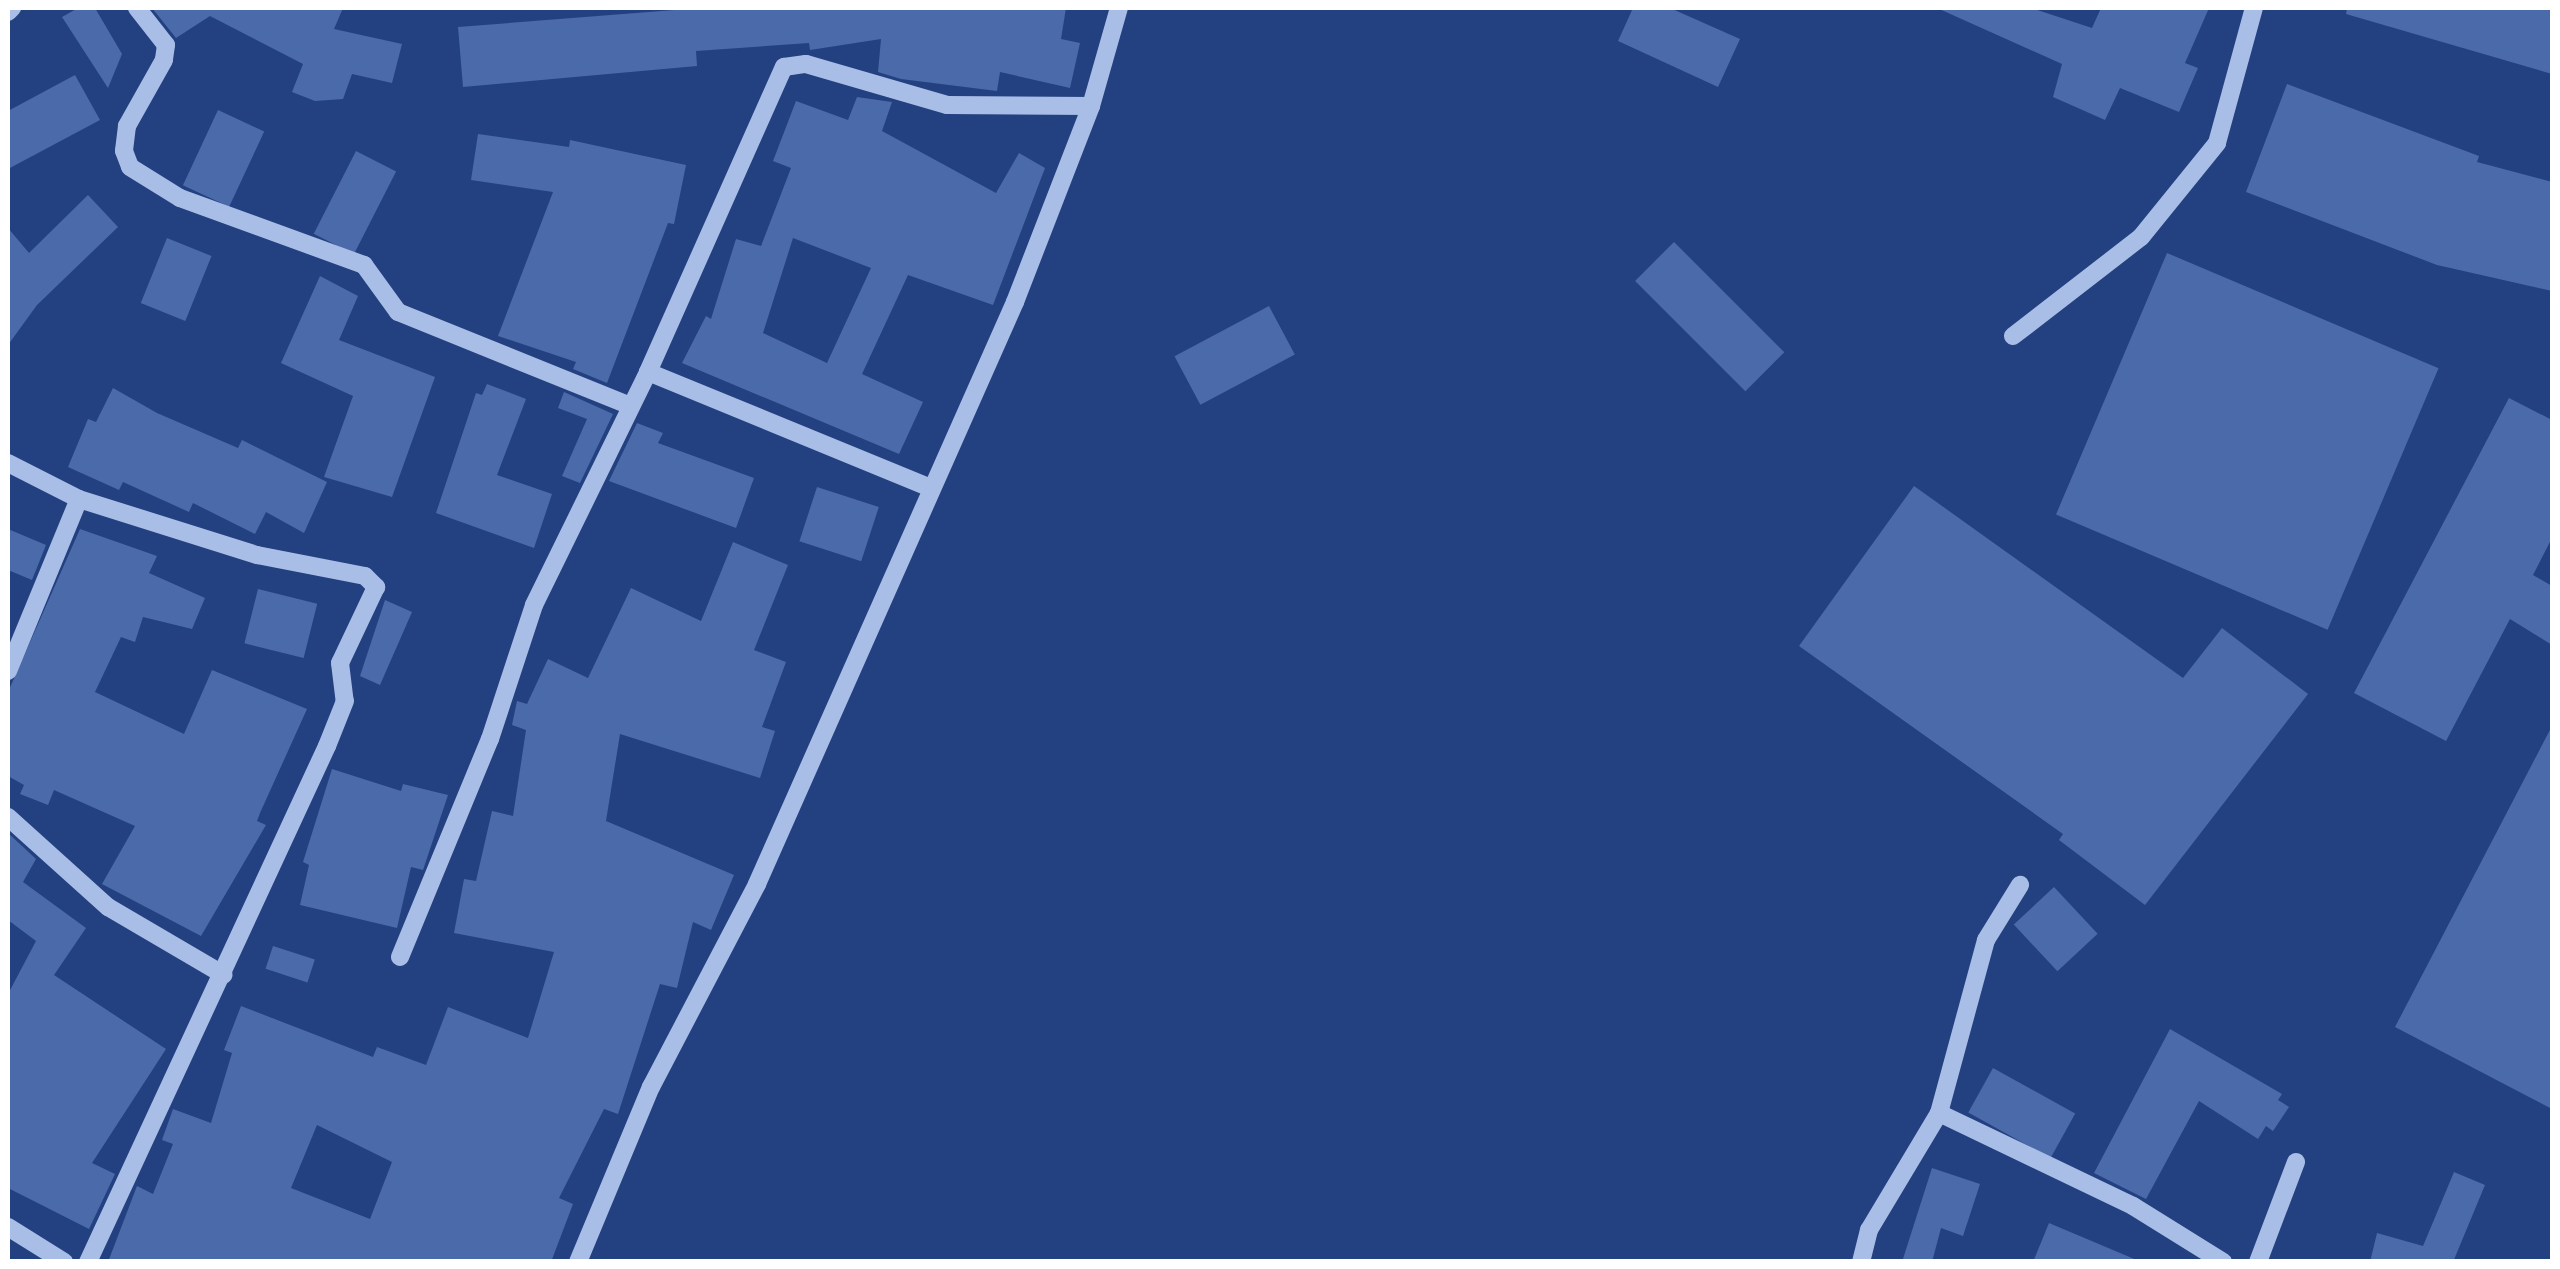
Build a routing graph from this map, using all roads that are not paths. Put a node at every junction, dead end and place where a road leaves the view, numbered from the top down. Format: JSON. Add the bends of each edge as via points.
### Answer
{"nodes":[{"id":1,"x":137,"y":8,"type":"edge"},
{"id":2,"x":1119,"y":8,"type":"edge"},
{"id":3,"x":2254,"y":8,"type":"edge"},
{"id":4,"x":1091,"y":106,"type":"junction"},
{"id":5,"x":2013,"y":336,"type":"dead end"},
{"id":6,"x":648,"y":372,"type":"junction"},
{"id":7,"x":631,"y":406,"type":"junction"},
{"id":8,"x":8,"y":462,"type":"edge"},
{"id":9,"x":931,"y":488,"type":"junction"},
{"id":10,"x":80,"y":498,"type":"junction"},
{"id":11,"x":8,"y":670,"type":"edge"},
{"id":12,"x":8,"y":817,"type":"edge"},
{"id":13,"x":2020,"y":884,"type":"dead end"},
{"id":14,"x":400,"y":957,"type":"dead end"},
{"id":15,"x":224,"y":976,"type":"junction"},
{"id":16,"x":1938,"y":1112,"type":"junction"},
{"id":17,"x":2296,"y":1162,"type":"dead end"},
{"id":18,"x":8,"y":1227,"type":"edge"},
{"id":19,"x":64,"y":1262,"type":"edge"},
{"id":20,"x":88,"y":1262,"type":"edge"},
{"id":21,"x":578,"y":1262,"type":"edge"},
{"id":22,"x":1861,"y":1262,"type":"edge"},
{"id":23,"x":2222,"y":1262,"type":"edge"},
{"id":24,"x":2258,"y":1262,"type":"edge"}],
"edges":[{"from":1,"to":7,"type":"street","via":[[166,45],[128,126],[124,151],[130,167],[180,198],[364,265],[398,312]]},
{"from":2,"to":4,"type":"street"},
{"from":3,"to":5,"type":"street","via":[[2217,143],[2141,237]]},
{"from":4,"to":6,"type":"street","via":[[947,105],[806,64],[784,67]]},
{"from":4,"to":9,"type":"street"},
{"from":6,"to":7,"type":"street"},
{"from":6,"to":9,"type":"street"},
{"from":7,"to":14,"type":"street","via":[[534,605],[490,739]]},
{"from":8,"to":10,"type":"street"},
{"from":9,"to":21,"type":"street","via":[[757,884],[651,1087]]},
{"from":10,"to":11,"type":"street"},
{"from":10,"to":15,"type":"street","via":[[257,555],[364,576],[376,587],[340,663],[345,701]]},
{"from":12,"to":15,"type":"street","via":[[108,907]]},
{"from":13,"to":16,"type":"street","via":[[1986,940]]},
{"from":15,"to":20,"type":"street"},
{"from":16,"to":22,"type":"street","via":[[1868,1230]]},
{"from":16,"to":23,"type":"street","via":[[2133,1206]]},
{"from":17,"to":24,"type":"street"},
{"from":18,"to":19,"type":"street"}]}
